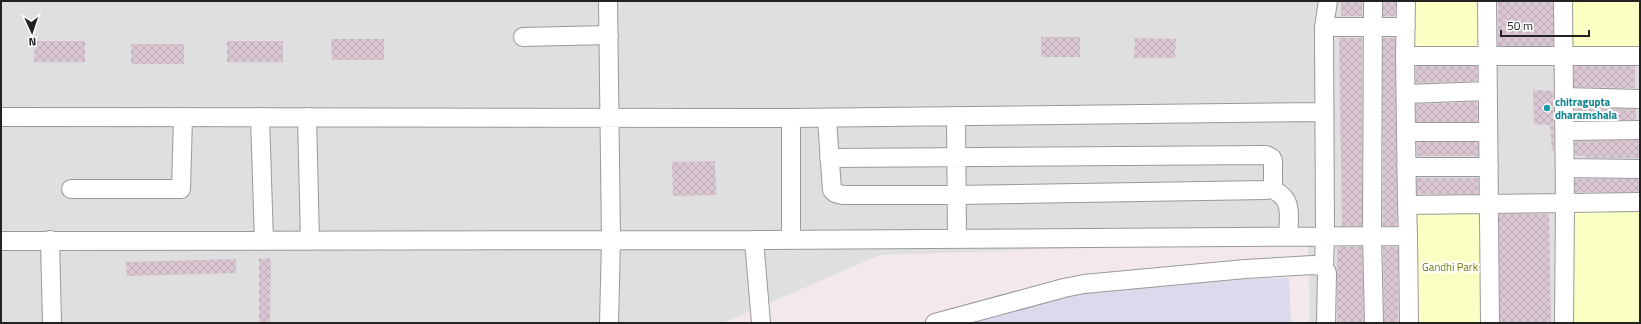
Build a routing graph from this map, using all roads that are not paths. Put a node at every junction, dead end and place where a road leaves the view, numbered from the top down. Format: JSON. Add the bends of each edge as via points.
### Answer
{"nodes":[{"id":1,"x":608,"y":1,"type":"edge"},
{"id":2,"x":1328,"y":1,"type":"edge"},
{"id":3,"x":1373,"y":1,"type":"edge"},
{"id":4,"x":1406,"y":1,"type":"edge"},
{"id":5,"x":1487,"y":1,"type":"edge"},
{"id":6,"x":1563,"y":1,"type":"edge"},
{"id":7,"x":1324,"y":27,"type":"junction"},
{"id":8,"x":1373,"y":27,"type":"junction"},
{"id":9,"x":1406,"y":27,"type":"junction"},
{"id":10,"x":609,"y":35,"type":"junction"},
{"id":11,"x":523,"y":37,"type":"dead end"},
{"id":12,"x":1564,"y":55,"type":"junction"},
{"id":13,"x":1406,"y":56,"type":"junction"},
{"id":14,"x":1487,"y":56,"type":"junction"},
{"id":15,"x":1640,"y":56,"type":"edge"},
{"id":16,"x":1487,"y":91,"type":"junction"},
{"id":17,"x":1406,"y":94,"type":"junction"},
{"id":18,"x":1565,"y":97,"type":"junction"},
{"id":19,"x":1640,"y":99,"type":"edge"},
{"id":20,"x":1324,"y":112,"type":"junction"},
{"id":21,"x":956,"y":116,"type":"junction"},
{"id":22,"x":1,"y":117,"type":"edge"},
{"id":23,"x":183,"y":117,"type":"junction"},
{"id":24,"x":260,"y":117,"type":"junction"},
{"id":25,"x":307,"y":118,"type":"junction"},
{"id":26,"x":610,"y":118,"type":"junction"},
{"id":27,"x":791,"y":118,"type":"junction"},
{"id":28,"x":827,"y":119,"type":"junction"},
{"id":29,"x":1640,"y":130,"type":"edge"},
{"id":30,"x":1566,"y":131,"type":"junction"},
{"id":31,"x":1406,"y":132,"type":"junction"},
{"id":32,"x":1488,"y":132,"type":"junction"},
{"id":33,"x":957,"y":156,"type":"junction"},
{"id":34,"x":829,"y":158,"type":"junction"},
{"id":35,"x":1406,"y":167,"type":"junction"},
{"id":36,"x":1489,"y":167,"type":"junction"},
{"id":37,"x":1565,"y":168,"type":"junction"},
{"id":38,"x":1640,"y":169,"type":"edge"},
{"id":39,"x":1271,"y":188,"type":"junction"},
{"id":40,"x":71,"y":189,"type":"dead end"},
{"id":41,"x":957,"y":195,"type":"junction"},
{"id":42,"x":1640,"y":202,"type":"edge"},
{"id":43,"x":1565,"y":203,"type":"junction"},
{"id":44,"x":1490,"y":204,"type":"junction"},
{"id":45,"x":1407,"y":205,"type":"junction"},
{"id":46,"x":1288,"y":236,"type":"junction"},
{"id":47,"x":1325,"y":236,"type":"junction"},
{"id":48,"x":1372,"y":236,"type":"junction"},
{"id":49,"x":1408,"y":236,"type":"junction"},
{"id":50,"x":957,"y":239,"type":"junction"},
{"id":51,"x":50,"y":240,"type":"junction"},
{"id":52,"x":611,"y":240,"type":"junction"},
{"id":53,"x":754,"y":240,"type":"junction"},
{"id":54,"x":791,"y":240,"type":"junction"},
{"id":55,"x":1,"y":241,"type":"edge"},
{"id":56,"x":264,"y":241,"type":"junction"},
{"id":57,"x":310,"y":241,"type":"junction"},
{"id":58,"x":1324,"y":266,"type":"junction"},
{"id":59,"x":52,"y":323,"type":"edge"},
{"id":60,"x":609,"y":323,"type":"edge"},
{"id":61,"x":761,"y":323,"type":"edge"},
{"id":62,"x":935,"y":323,"type":"edge"},
{"id":63,"x":1326,"y":323,"type":"edge"},
{"id":64,"x":1374,"y":323,"type":"edge"},
{"id":65,"x":1409,"y":323,"type":"edge"},
{"id":66,"x":1490,"y":323,"type":"edge"},
{"id":67,"x":1564,"y":323,"type":"edge"}],
"edges":[{"from":1,"to":10,"type":"street"},
{"from":2,"to":7,"type":"street"},
{"from":3,"to":8,"type":"street"},
{"from":4,"to":9,"type":"street"},
{"from":5,"to":14,"type":"street"},
{"from":6,"to":12,"type":"street"},
{"from":7,"to":8,"type":"street"},
{"from":7,"to":20,"type":"street"},
{"from":8,"to":9,"type":"street"},
{"from":8,"to":48,"type":"street"},
{"from":9,"to":13,"type":"street"},
{"from":10,"to":11,"type":"street"},
{"from":10,"to":26,"type":"street"},
{"from":12,"to":14,"type":"street"},
{"from":12,"to":15,"type":"street"},
{"from":12,"to":18,"type":"street"},
{"from":13,"to":14,"type":"street"},
{"from":13,"to":17,"type":"street"},
{"from":14,"to":16,"type":"street"},
{"from":16,"to":17,"type":"street"},
{"from":16,"to":32,"type":"street"},
{"from":17,"to":31,"type":"street"},
{"from":18,"to":19,"type":"street"},
{"from":18,"to":30,"type":"street"},
{"from":20,"to":21,"type":"street"},
{"from":20,"to":47,"type":"street"},
{"from":21,"to":28,"type":"street"},
{"from":21,"to":33,"type":"street"},
{"from":22,"to":23,"type":"street"},
{"from":23,"to":24,"type":"street"},
{"from":23,"to":40,"type":"street","via":[[181,189]]},
{"from":24,"to":25,"type":"street"},
{"from":24,"to":56,"type":"street"},
{"from":25,"to":26,"type":"street"},
{"from":25,"to":57,"type":"street"},
{"from":26,"to":27,"type":"street"},
{"from":26,"to":52,"type":"street"},
{"from":27,"to":28,"type":"street"},
{"from":27,"to":54,"type":"street"},
{"from":28,"to":34,"type":"street"},
{"from":29,"to":30,"type":"street"},
{"from":30,"to":37,"type":"street"},
{"from":31,"to":32,"type":"street"},
{"from":31,"to":35,"type":"street"},
{"from":32,"to":36,"type":"street"},
{"from":33,"to":34,"type":"street"},
{"from":33,"to":39,"type":"street","via":[[1266,155],[1273,161]]},
{"from":33,"to":41,"type":"street"},
{"from":34,"to":41,"type":"street","via":[[832,190],[839,195]]},
{"from":35,"to":36,"type":"street"},
{"from":35,"to":45,"type":"street"},
{"from":36,"to":44,"type":"street"},
{"from":37,"to":38,"type":"street"},
{"from":37,"to":43,"type":"street"},
{"from":39,"to":41,"type":"street"},
{"from":39,"to":46,"type":"street","via":[[1286,201]]},
{"from":41,"to":50,"type":"street"},
{"from":42,"to":43,"type":"street"},
{"from":43,"to":44,"type":"street"},
{"from":43,"to":67,"type":"street"},
{"from":44,"to":45,"type":"street"},
{"from":44,"to":66,"type":"street"},
{"from":45,"to":49,"type":"street"},
{"from":46,"to":47,"type":"street"},
{"from":46,"to":50,"type":"street"},
{"from":47,"to":48,"type":"street"},
{"from":47,"to":58,"type":"street"},
{"from":48,"to":49,"type":"street"},
{"from":48,"to":64,"type":"street"},
{"from":49,"to":65,"type":"street"},
{"from":50,"to":54,"type":"street"},
{"from":51,"to":55,"type":"street"},
{"from":51,"to":56,"type":"street"},
{"from":51,"to":59,"type":"street"},
{"from":52,"to":53,"type":"street"},
{"from":52,"to":57,"type":"street"},
{"from":52,"to":60,"type":"street"},
{"from":53,"to":54,"type":"street"},
{"from":53,"to":61,"type":"street"},
{"from":56,"to":57,"type":"street"},
{"from":58,"to":62,"type":"street","via":[[1313,264],[1090,283]]},
{"from":58,"to":63,"type":"street","via":[[1327,273]]}]}
